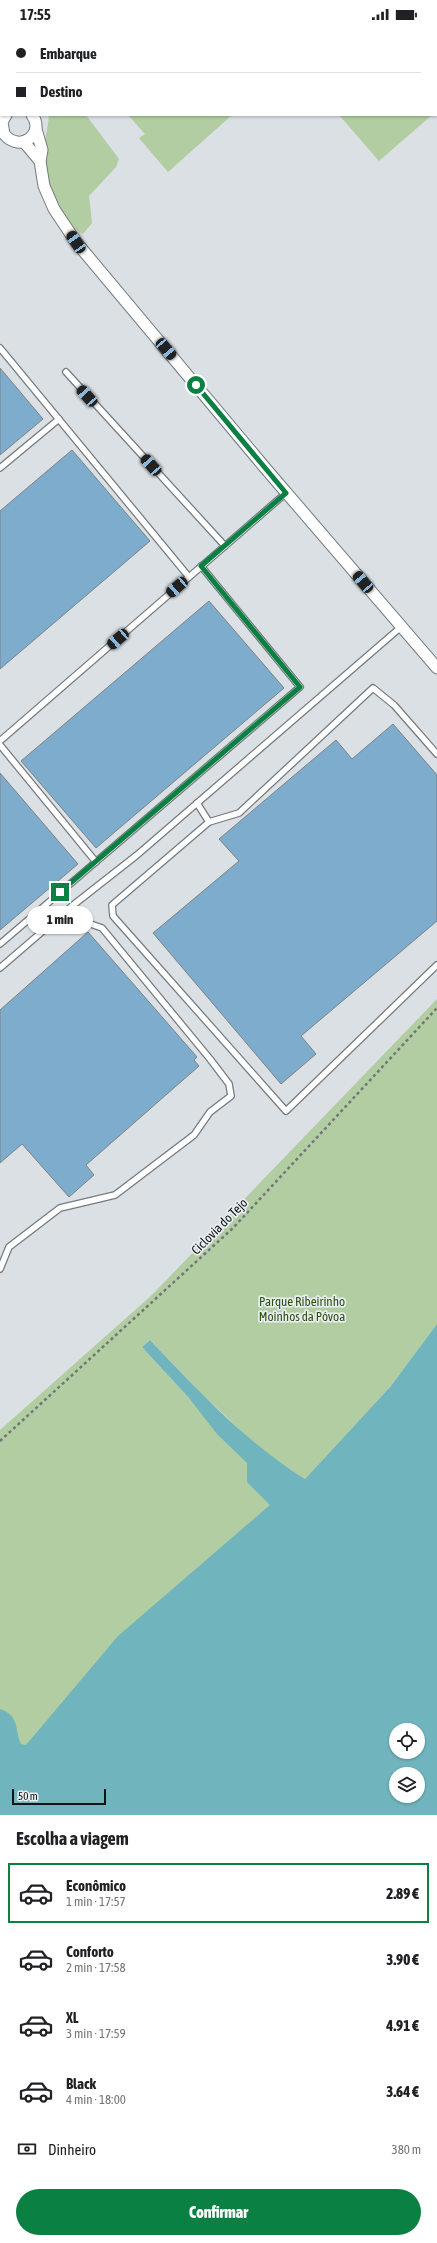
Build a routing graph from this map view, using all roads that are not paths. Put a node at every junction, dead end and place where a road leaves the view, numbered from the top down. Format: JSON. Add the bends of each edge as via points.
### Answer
{"nodes":[{"id":1,"x":3,"y":117,"type":"edge"},
{"id":2,"x":36,"y":121,"type":"edge"},
{"id":3,"x":4,"y":139,"type":"edge"},
{"id":4,"x":24,"y":142,"type":"junction"},
{"id":5,"x":40,"y":161,"type":"junction"},
{"id":6,"x":0,"y":348,"type":"edge"},
{"id":7,"x":66,"y":372,"type":"dead end"},
{"id":8,"x":59,"y":419,"type":"junction"},
{"id":9,"x":0,"y":468,"type":"edge"},
{"id":10,"x":286,"y":493,"type":"junction"},
{"id":11,"x":225,"y":546,"type":"junction"},
{"id":12,"x":201,"y":566,"type":"junction"},
{"id":13,"x":189,"y":577,"type":"junction"},
{"id":14,"x":401,"y":627,"type":"junction"},
{"id":15,"x":437,"y":668,"type":"edge"},
{"id":16,"x":0,"y":741,"type":"edge"},
{"id":17,"x":0,"y":745,"type":"edge"},
{"id":18,"x":437,"y":754,"type":"edge"},
{"id":19,"x":197,"y":803,"type":"junction"},
{"id":20,"x":209,"y":822,"type":"junction"},
{"id":21,"x":96,"y":862,"type":"junction"},
{"id":22,"x":72,"y":906,"type":"junction"},
{"id":23,"x":0,"y":944,"type":"edge"},
{"id":24,"x":437,"y":964,"type":"edge"},
{"id":25,"x":0,"y":968,"type":"edge"},
{"id":26,"x":0,"y":1269,"type":"edge"}],
"edges":[{"from":1,"to":3,"type":"street"},
{"from":2,"to":4,"type":"street","via":[[33,135]]},
{"from":2,"to":5,"type":"street","via":[[42,150]]},
{"from":3,"to":4,"type":"street"},
{"from":4,"to":5,"type":"street"},
{"from":5,"to":10,"type":"street","via":[[44,186],[54,209],[76,242]]},
{"from":6,"to":8,"type":"lane"},
{"from":7,"to":11,"type":"lane"},
{"from":8,"to":9,"type":"lane"},
{"from":8,"to":13,"type":"lane"},
{"from":10,"to":11,"type":"lane"},
{"from":10,"to":14,"type":"street"},
{"from":11,"to":12,"type":"lane"},
{"from":12,"to":13,"type":"lane"},
{"from":12,"to":21,"type":"lane","via":[[300,687]]},
{"from":13,"to":16,"type":"lane"},
{"from":14,"to":15,"type":"street"},
{"from":14,"to":19,"type":"lane"},
{"from":17,"to":21,"type":"lane"},
{"from":18,"to":20,"type":"lane","via":[[394,705],[373,688],[239,813]]},
{"from":19,"to":20,"type":"lane"},
{"from":19,"to":22,"type":"lane"},
{"from":20,"to":24,"type":"lane","via":[[112,905],[113,916],[286,1111]]},
{"from":21,"to":23,"type":"lane"},
{"from":22,"to":25,"type":"lane"},
{"from":22,"to":26,"type":"lane","via":[[71,917],[102,928],[210,1059],[229,1084],[231,1096],[210,1112],[194,1135],[115,1195],[60,1208],[9,1248]]}]}
